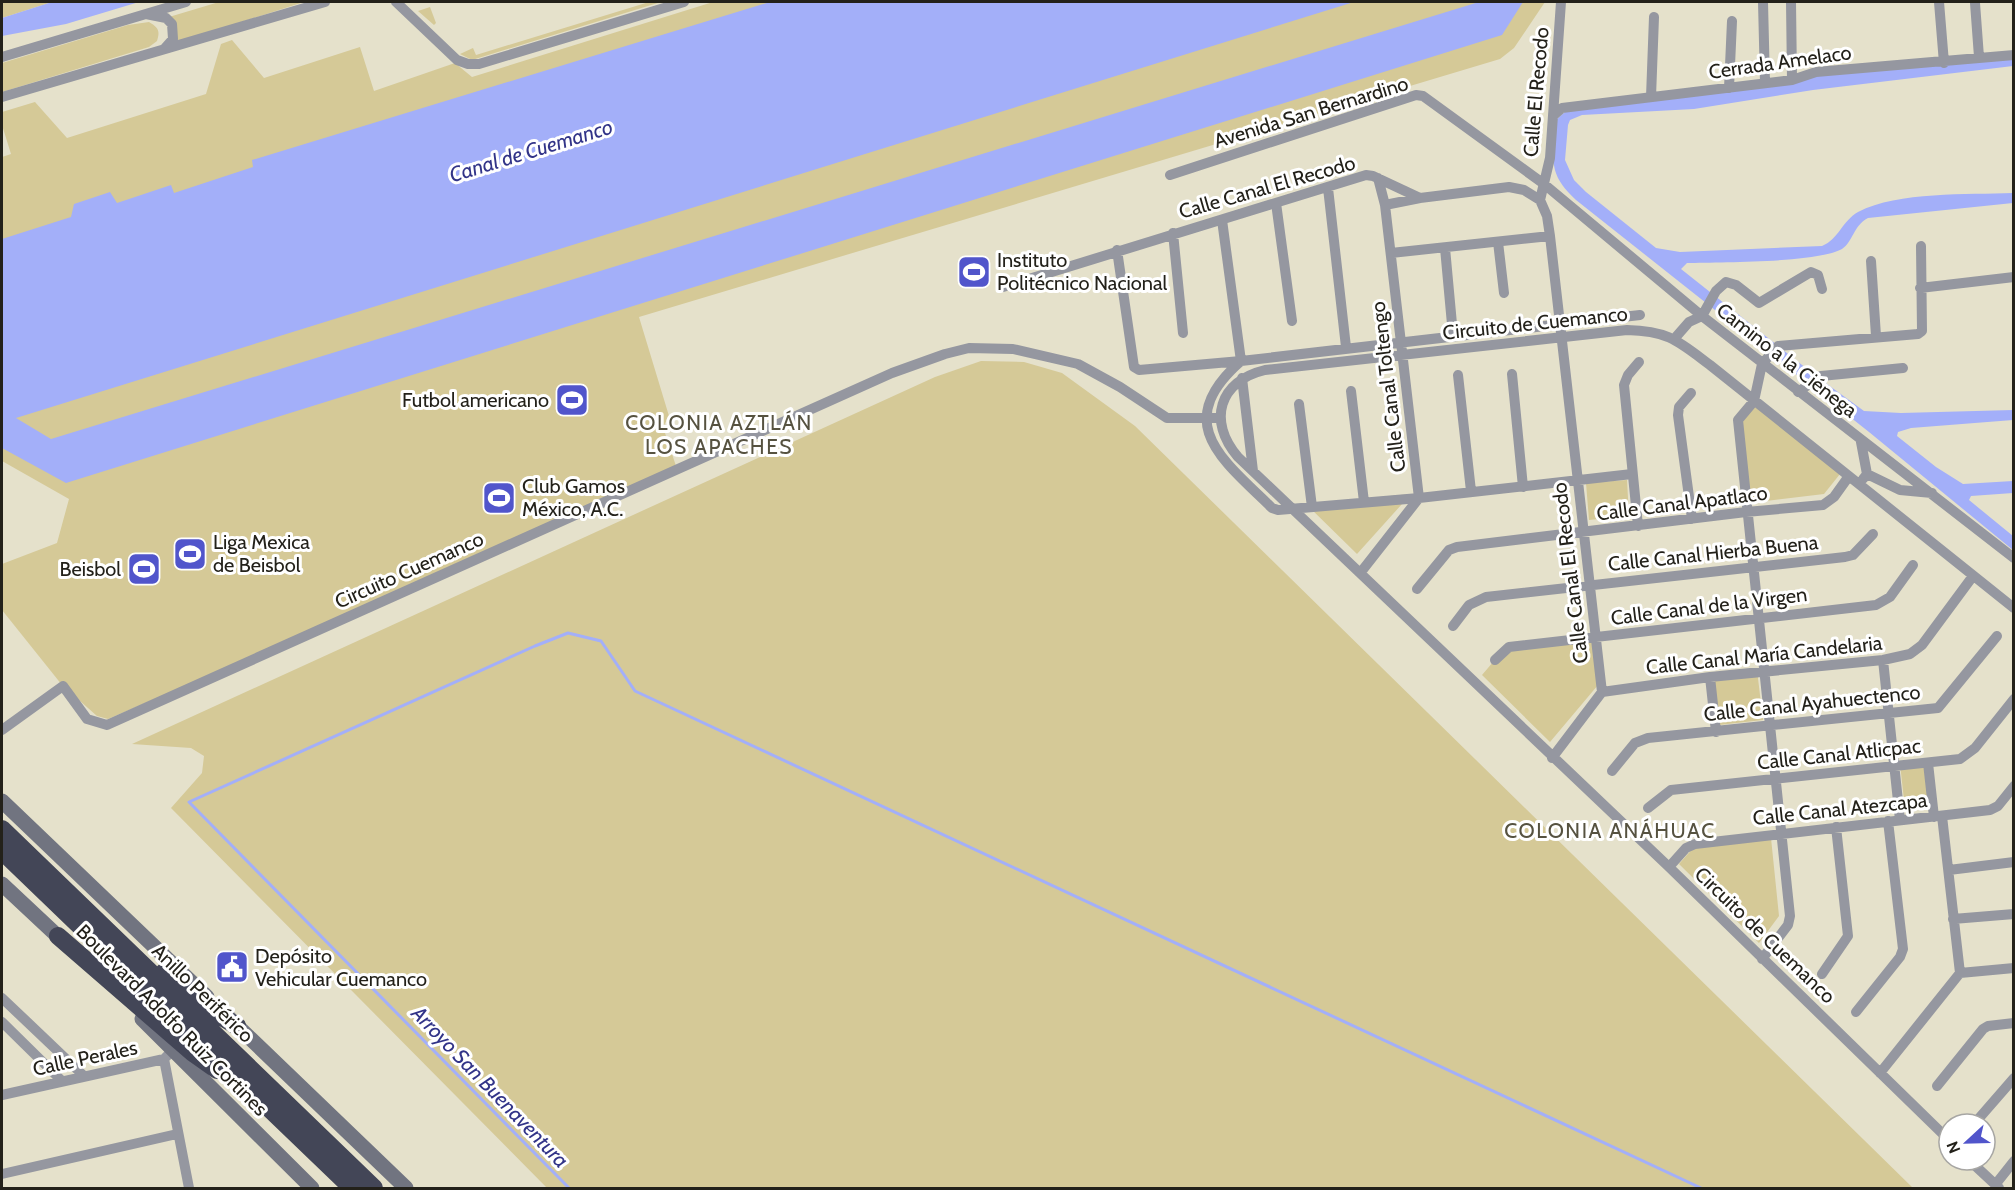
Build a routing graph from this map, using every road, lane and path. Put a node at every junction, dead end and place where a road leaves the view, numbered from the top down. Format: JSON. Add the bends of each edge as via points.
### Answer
{"nodes":[{"id":1,"x":186,"y":2,"type":"edge"},
{"id":2,"x":325,"y":2,"type":"edge"},
{"id":3,"x":396,"y":2,"type":"edge"},
{"id":4,"x":684,"y":2,"type":"edge"},
{"id":5,"x":1561,"y":2,"type":"edge"},
{"id":6,"x":1763,"y":2,"type":"edge"},
{"id":7,"x":1791,"y":2,"type":"edge"},
{"id":8,"x":1939,"y":2,"type":"edge"},
{"id":9,"x":1975,"y":3,"type":"edge"},
{"id":10,"x":406,"y":7,"type":"edge"},
{"id":11,"x":144,"y":13,"type":"junction"},
{"id":12,"x":1654,"y":17,"type":"dead end"},
{"id":13,"x":1732,"y":21,"type":"dead end"},
{"id":14,"x":165,"y":48,"type":"junction"},
{"id":15,"x":2013,"y":55,"type":"edge"},
{"id":16,"x":2,"y":57,"type":"edge"},
{"id":17,"x":1979,"y":57,"type":"junction"},
{"id":18,"x":1944,"y":63,"type":"junction"},
{"id":19,"x":1792,"y":80,"type":"junction"},
{"id":20,"x":1765,"y":83,"type":"junction"},
{"id":21,"x":1728,"y":88,"type":"junction"},
{"id":22,"x":2,"y":97,"type":"edge"},
{"id":23,"x":1651,"y":98,"type":"junction"},
{"id":24,"x":1561,"y":110,"type":"junction"},
{"id":25,"x":1170,"y":175,"type":"dead end"},
{"id":26,"x":1378,"y":178,"type":"junction"},
{"id":27,"x":1544,"y":184,"type":"junction"},
{"id":28,"x":1328,"y":188,"type":"junction"},
{"id":29,"x":1420,"y":198,"type":"junction"},
{"id":30,"x":1540,"y":200,"type":"junction"},
{"id":31,"x":1276,"y":203,"type":"junction"},
{"id":32,"x":1385,"y":205,"type":"junction"},
{"id":33,"x":1222,"y":220,"type":"junction"},
{"id":34,"x":1173,"y":233,"type":"junction"},
{"id":35,"x":1550,"y":236,"type":"junction"},
{"id":36,"x":1498,"y":242,"type":"junction"},
{"id":37,"x":1921,"y":246,"type":"dead end"},
{"id":38,"x":1444,"y":248,"type":"junction"},
{"id":39,"x":1117,"y":250,"type":"junction"},
{"id":40,"x":1391,"y":253,"type":"junction"},
{"id":41,"x":1870,"y":261,"type":"dead end"},
{"id":42,"x":2013,"y":277,"type":"edge"},
{"id":43,"x":1003,"y":287,"type":"dead end"},
{"id":44,"x":1920,"y":288,"type":"junction"},
{"id":45,"x":1822,"y":289,"type":"dead end"},
{"id":46,"x":1504,"y":293,"type":"dead end"},
{"id":47,"x":1702,"y":314,"type":"junction"},
{"id":48,"x":1640,"y":315,"type":"dead end"},
{"id":49,"x":1292,"y":321,"type":"dead end"},
{"id":50,"x":1560,"y":324,"type":"junction"},
{"id":51,"x":1183,"y":333,"type":"dead end"},
{"id":52,"x":1453,"y":335,"type":"junction"},
{"id":53,"x":1876,"y":336,"type":"junction"},
{"id":54,"x":1561,"y":338,"type":"junction"},
{"id":55,"x":1675,"y":339,"type":"junction"},
{"id":56,"x":1400,"y":342,"type":"junction"},
{"id":57,"x":1346,"y":347,"type":"junction"},
{"id":58,"x":1401,"y":355,"type":"junction"},
{"id":59,"x":1241,"y":361,"type":"junction"},
{"id":60,"x":1639,"y":362,"type":"dead end"},
{"id":61,"x":1763,"y":362,"type":"junction"},
{"id":62,"x":1903,"y":368,"type":"dead end"},
{"id":63,"x":1512,"y":374,"type":"dead end"},
{"id":64,"x":1458,"y":375,"type":"dead end"},
{"id":65,"x":1242,"y":378,"type":"junction"},
{"id":66,"x":1800,"y":390,"type":"junction"},
{"id":67,"x":1352,"y":392,"type":"dead end"},
{"id":68,"x":1691,"y":393,"type":"dead end"},
{"id":69,"x":1754,"y":400,"type":"junction"},
{"id":70,"x":1299,"y":404,"type":"dead end"},
{"id":71,"x":1205,"y":418,"type":"junction"},
{"id":72,"x":1220,"y":418,"type":"junction"},
{"id":73,"x":1862,"y":442,"type":"junction"},
{"id":74,"x":1253,"y":471,"type":"junction"},
{"id":75,"x":1632,"y":474,"type":"junction"},
{"id":76,"x":1867,"y":474,"type":"junction"},
{"id":77,"x":1849,"y":476,"type":"junction"},
{"id":78,"x":1577,"y":481,"type":"junction"},
{"id":79,"x":1859,"y":484,"type":"junction"},
{"id":80,"x":1523,"y":486,"type":"junction"},
{"id":81,"x":1471,"y":491,"type":"junction"},
{"id":82,"x":1932,"y":494,"type":"junction"},
{"id":83,"x":1419,"y":498,"type":"junction"},
{"id":84,"x":1364,"y":502,"type":"junction"},
{"id":85,"x":1312,"y":507,"type":"junction"},
{"id":86,"x":1293,"y":510,"type":"junction"},
{"id":87,"x":1746,"y":512,"type":"junction"},
{"id":88,"x":1692,"y":519,"type":"junction"},
{"id":89,"x":1638,"y":525,"type":"junction"},
{"id":90,"x":1584,"y":533,"type":"junction"},
{"id":91,"x":1873,"y":534,"type":"dead end"},
{"id":92,"x":2013,"y":558,"type":"edge"},
{"id":93,"x":1913,"y":565,"type":"dead end"},
{"id":94,"x":1752,"y":566,"type":"junction"},
{"id":95,"x":1361,"y":572,"type":"junction"},
{"id":96,"x":1973,"y":576,"type":"junction"},
{"id":97,"x":1590,"y":585,"type":"junction"},
{"id":98,"x":1417,"y":589,"type":"dead end"},
{"id":99,"x":2013,"y":608,"type":"edge"},
{"id":100,"x":1758,"y":617,"type":"junction"},
{"id":101,"x":1453,"y":626,"type":"dead end"},
{"id":102,"x":1996,"y":636,"type":"dead end"},
{"id":103,"x":1596,"y":638,"type":"junction"},
{"id":104,"x":1495,"y":660,"type":"dead end"},
{"id":105,"x":1883,"y":660,"type":"junction"},
{"id":106,"x":1763,"y":673,"type":"junction"},
{"id":107,"x":1710,"y":677,"type":"junction"},
{"id":108,"x":1602,"y":692,"type":"junction"},
{"id":109,"x":2013,"y":699,"type":"edge"},
{"id":110,"x":1888,"y":715,"type":"junction"},
{"id":111,"x":1769,"y":726,"type":"junction"},
{"id":112,"x":2,"y":730,"type":"edge"},
{"id":113,"x":1716,"y":732,"type":"junction"},
{"id":114,"x":1552,"y":758,"type":"junction"},
{"id":115,"x":1928,"y":762,"type":"junction"},
{"id":116,"x":1894,"y":766,"type":"junction"},
{"id":117,"x":1612,"y":771,"type":"dead end"},
{"id":118,"x":1776,"y":779,"type":"junction"},
{"id":119,"x":2013,"y":786,"type":"edge"},
{"id":120,"x":2,"y":801,"type":"edge"},
{"id":121,"x":1648,"y":808,"type":"dead end"},
{"id":122,"x":1938,"y":816,"type":"junction"},
{"id":123,"x":1900,"y":820,"type":"junction"},
{"id":124,"x":1888,"y":821,"type":"junction"},
{"id":125,"x":1836,"y":827,"type":"junction"},
{"id":126,"x":2,"y":829,"type":"edge"},
{"id":127,"x":1783,"y":833,"type":"junction"},
{"id":128,"x":2,"y":851,"type":"edge"},
{"id":129,"x":2013,"y":862,"type":"edge"},
{"id":130,"x":1669,"y":867,"type":"junction"},
{"id":131,"x":1948,"y":870,"type":"junction"},
{"id":132,"x":2,"y":884,"type":"edge"},
{"id":133,"x":2013,"y":914,"type":"edge"},
{"id":134,"x":1953,"y":919,"type":"junction"},
{"id":135,"x":58,"y":936,"type":"junction"},
{"id":136,"x":133,"y":956,"type":"junction"},
{"id":137,"x":1762,"y":959,"type":"junction"},
{"id":138,"x":2013,"y":968,"type":"edge"},
{"id":139,"x":1822,"y":974,"type":"dead end"},
{"id":140,"x":1960,"y":974,"type":"junction"},
{"id":141,"x":2,"y":998,"type":"edge"},
{"id":142,"x":1857,"y":1011,"type":"dead end"},
{"id":143,"x":2,"y":1022,"type":"edge"},
{"id":144,"x":2013,"y":1023,"type":"edge"},
{"id":145,"x":237,"y":1026,"type":"junction"},
{"id":146,"x":169,"y":1055,"type":"junction"},
{"id":147,"x":1880,"y":1073,"type":"junction"},
{"id":148,"x":84,"y":1076,"type":"junction"},
{"id":149,"x":2013,"y":1078,"type":"edge"},
{"id":150,"x":62,"y":1081,"type":"junction"},
{"id":151,"x":1937,"y":1086,"type":"dead end"},
{"id":152,"x":2,"y":1095,"type":"edge"},
{"id":153,"x":267,"y":1106,"type":"junction"},
{"id":154,"x":1984,"y":1112,"type":"edge"},
{"id":155,"x":1937,"y":1128,"type":"edge"},
{"id":156,"x":177,"y":1134,"type":"junction"},
{"id":157,"x":2013,"y":1161,"type":"edge"},
{"id":158,"x":1982,"y":1172,"type":"edge"},
{"id":159,"x":2,"y":1174,"type":"edge"},
{"id":160,"x":188,"y":1184,"type":"edge"},
{"id":161,"x":1997,"y":1187,"type":"edge"},
{"id":162,"x":196,"y":1188,"type":"edge"},
{"id":163,"x":312,"y":1188,"type":"edge"},
{"id":164,"x":352,"y":1188,"type":"edge"},
{"id":165,"x":374,"y":1188,"type":"edge"},
{"id":166,"x":406,"y":1188,"type":"edge"}],
"edges":[{"from":1,"to":11,"type":"street"},
{"from":2,"to":14,"type":"street"},
{"from":3,"to":10,"type":"street"},
{"from":4,"to":10,"type":"street","via":[[479,64],[457,60]]},
{"from":5,"to":24,"type":"street","name":"Calle El Recodo"},
{"from":6,"to":20,"type":"street"},
{"from":7,"to":19,"type":"street"},
{"from":8,"to":18,"type":"street"},
{"from":9,"to":17,"type":"street"},
{"from":11,"to":14,"type":"street","via":[[166,18],[172,24],[173,39]]},
{"from":11,"to":16,"type":"street"},
{"from":12,"to":23,"type":"street"},
{"from":13,"to":21,"type":"street"},
{"from":14,"to":22,"type":"street"},
{"from":15,"to":17,"type":"street","name":"Cerrada Amelaco"},
{"from":17,"to":18,"type":"street","name":"Cerrada Amelaco"},
{"from":18,"to":19,"type":"street","name":"Cerrada Amelaco","via":[[1816,72]]},
{"from":19,"to":20,"type":"street","name":"Cerrada Amelaco"},
{"from":20,"to":21,"type":"street","name":"Cerrada Amelaco"},
{"from":21,"to":23,"type":"street","name":"Cerrada Amelaco"},
{"from":23,"to":24,"type":"street","name":"Cerrada Amelaco"},
{"from":24,"to":27,"type":"street","name":"Calle El Recodo"},
{"from":25,"to":27,"type":"street","name":"Avenida San Bernardino","via":[[1416,95],[1431,100]]},
{"from":26,"to":28,"type":"street","name":"Calle Canal El Recodo","via":[[1366,175]]},
{"from":26,"to":29,"type":"street","name":"Calle Canal El Recodo"},
{"from":26,"to":32,"type":"street","name":"Calle Canal Toltengo"},
{"from":27,"to":30,"type":"street"},
{"from":27,"to":47,"type":"street","name":"Camino a la Ciénega"},
{"from":28,"to":31,"type":"street","name":"Calle Canal El Recodo"},
{"from":28,"to":57,"type":"street"},
{"from":29,"to":30,"type":"street","via":[[1509,187],[1524,190]]},
{"from":29,"to":32,"type":"street"},
{"from":30,"to":35,"type":"street","name":"Calle Canal El Recodo"},
{"from":31,"to":33,"type":"street","name":"Calle Canal El Recodo"},
{"from":31,"to":49,"type":"street"},
{"from":32,"to":40,"type":"street","name":"Calle Canal Toltengo"},
{"from":33,"to":34,"type":"street","name":"Calle Canal El Recodo"},
{"from":33,"to":59,"type":"street"},
{"from":34,"to":39,"type":"street","name":"Calle Canal El Recodo"},
{"from":34,"to":51,"type":"street"},
{"from":35,"to":36,"type":"street"},
{"from":35,"to":50,"type":"street","name":"Calle Canal El Recodo"},
{"from":36,"to":38,"type":"street"},
{"from":36,"to":46,"type":"street"},
{"from":37,"to":44,"type":"street"},
{"from":38,"to":40,"type":"street"},
{"from":38,"to":52,"type":"street"},
{"from":39,"to":43,"type":"street","name":"Calle Canal El Recodo"},
{"from":39,"to":59,"type":"street","name":"Circuito de Cuemanco","via":[[1134,367],[1139,370]]},
{"from":40,"to":56,"type":"street","name":"Calle Canal Toltengo"},
{"from":41,"to":53,"type":"street"},
{"from":42,"to":44,"type":"street"},
{"from":44,"to":53,"type":"street","via":[[1922,331]]},
{"from":45,"to":47,"type":"street","via":[[1815,272],[1760,303],[1729,282],[1722,283]]},
{"from":47,"to":55,"type":"street"},
{"from":47,"to":61,"type":"street","name":"Camino a la Ciénega"},
{"from":48,"to":50,"type":"street","name":"Circuito de Cuemanco"},
{"from":50,"to":52,"type":"street","name":"Circuito de Cuemanco"},
{"from":50,"to":54,"type":"street","name":"Calle Canal El Recodo"},
{"from":52,"to":56,"type":"street","name":"Circuito de Cuemanco"},
{"from":53,"to":61,"type":"street","via":[[1778,346]]},
{"from":54,"to":55,"type":"street","name":"Circuito de Cuemanco","via":[[1627,330],[1662,333]]},
{"from":54,"to":58,"type":"street","name":"Circuito de Cuemanco"},
{"from":54,"to":78,"type":"street","name":"Calle Canal El Recodo"},
{"from":55,"to":69,"type":"street","name":"Circuito de Cuemanco"},
{"from":56,"to":57,"type":"street","name":"Circuito de Cuemanco"},
{"from":56,"to":58,"type":"street","name":"Calle Canal Toltengo"},
{"from":57,"to":59,"type":"street","name":"Circuito de Cuemanco"},
{"from":58,"to":65,"type":"street","name":"Circuito de Cuemanco","via":[[1265,370]]},
{"from":58,"to":83,"type":"street","name":"Calle Canal Toltengo"},
{"from":59,"to":71,"type":"street","via":[[1218,384]]},
{"from":60,"to":75,"type":"street","via":[[1624,385]]},
{"from":61,"to":66,"type":"street","name":"Camino a la Ciénega"},
{"from":61,"to":69,"type":"street"},
{"from":62,"to":66,"type":"street","via":[[1821,376]]},
{"from":63,"to":80,"type":"street"},
{"from":64,"to":81,"type":"street"},
{"from":65,"to":72,"type":"street","via":[[1230,390]]},
{"from":65,"to":74,"type":"street"},
{"from":66,"to":73,"type":"street","name":"Camino a la Ciénega"},
{"from":67,"to":84,"type":"street"},
{"from":68,"to":88,"type":"street","via":[[1679,407],[1678,415]]},
{"from":69,"to":77,"type":"street","name":"Circuito de Cuemanco"},
{"from":69,"to":87,"type":"street","via":[[1736,427]]},
{"from":70,"to":85,"type":"street"},
{"from":71,"to":72,"type":"street","name":"Circuito Cuemanco"},
{"from":71,"to":86,"type":"street","name":"Circuito de Cuemanco","via":[[1210,438],[1224,462],[1272,508]]},
{"from":71,"to":112,"type":"street","name":"Circuito Cuemanco","via":[[1159,416],[1095,372],[1037,352],[989,347],[945,354],[882,378],[107,724],[87,718],[63,686]]},
{"from":72,"to":74,"type":"street","name":"Circuito de Cuemanco","via":[[1227,442]]},
{"from":73,"to":76,"type":"street"},
{"from":73,"to":82,"type":"street","name":"Camino a la Ciénega"},
{"from":74,"to":86,"type":"street","name":"Circuito de Cuemanco"},
{"from":75,"to":78,"type":"street"},
{"from":75,"to":89,"type":"street"},
{"from":76,"to":79,"type":"street"},
{"from":76,"to":82,"type":"street","via":[[1900,490]]},
{"from":77,"to":79,"type":"street","name":"Circuito de Cuemanco"},
{"from":77,"to":87,"type":"street","name":"Calle Canal Apatlaco","via":[[1823,505]]},
{"from":78,"to":80,"type":"street"},
{"from":78,"to":90,"type":"street","name":"Calle Canal El Recodo"},
{"from":79,"to":96,"type":"street","name":"Circuito de Cuemanco"},
{"from":80,"to":81,"type":"street"},
{"from":81,"to":83,"type":"street"},
{"from":82,"to":92,"type":"street","name":"Camino a la Ciénega"},
{"from":83,"to":84,"type":"street"},
{"from":83,"to":95,"type":"street","name":"Calle Canal Toltengo"},
{"from":84,"to":85,"type":"street"},
{"from":85,"to":86,"type":"street"},
{"from":86,"to":95,"type":"street","name":"Circuito de Cuemanco"},
{"from":87,"to":88,"type":"street","name":"Calle Canal Apatlaco"},
{"from":87,"to":94,"type":"street"},
{"from":88,"to":89,"type":"street","name":"Calle Canal Apatlaco"},
{"from":89,"to":90,"type":"street","name":"Calle Canal Apatlaco"},
{"from":90,"to":97,"type":"street","name":"Calle Canal El Recodo"},
{"from":90,"to":98,"type":"street","name":"Calle Canal Apatlaco","via":[[1457,547],[1449,550]]},
{"from":91,"to":94,"type":"street","name":"Calle Canal Hierba Buena","via":[[1853,555]]},
{"from":93,"to":100,"type":"street","name":"Calle Canal de la Virgen","via":[[1884,602]]},
{"from":94,"to":97,"type":"street","name":"Calle Canal Hierba Buena"},
{"from":94,"to":100,"type":"street"},
{"from":95,"to":114,"type":"street","name":"Circuito de Cuemanco"},
{"from":96,"to":99,"type":"street","name":"Circuito de Cuemanco"},
{"from":96,"to":105,"type":"street","name":"Calle Canal María Candelaria","via":[[1917,651]]},
{"from":97,"to":101,"type":"street","name":"Calle Canal Hierba Buena","via":[[1476,600]]},
{"from":97,"to":103,"type":"street","name":"Calle Canal El Recodo"},
{"from":100,"to":103,"type":"street","name":"Calle Canal de la Virgen"},
{"from":100,"to":106,"type":"street"},
{"from":102,"to":110,"type":"street","name":"Calle Canal Ayahuectenco","via":[[1938,708]]},
{"from":103,"to":104,"type":"street","name":"Calle Canal de la Virgen","via":[[1509,647]]},
{"from":103,"to":108,"type":"street","name":"Calle Canal El Recodo"},
{"from":105,"to":106,"type":"street","name":"Calle Canal María Candelaria"},
{"from":105,"to":110,"type":"street"},
{"from":106,"to":107,"type":"street","name":"Calle Canal María Candelaria"},
{"from":106,"to":111,"type":"street"},
{"from":107,"to":108,"type":"street","name":"Calle Canal María Candelaria"},
{"from":107,"to":113,"type":"street"},
{"from":108,"to":114,"type":"street"},
{"from":109,"to":115,"type":"street","name":"Calle Canal Atlicpac","via":[[1966,757]]},
{"from":110,"to":111,"type":"street","name":"Calle Canal Ayahuectenco"},
{"from":110,"to":116,"type":"street"},
{"from":111,"to":113,"type":"street","name":"Calle Canal Ayahuectenco"},
{"from":111,"to":118,"type":"street"},
{"from":113,"to":117,"type":"street","name":"Calle Canal Ayahuectenco","via":[[1641,740]]},
{"from":114,"to":130,"type":"street","name":"Circuito de Cuemanco"},
{"from":115,"to":116,"type":"street","name":"Calle Canal Atlicpac"},
{"from":115,"to":122,"type":"street"},
{"from":116,"to":118,"type":"street","name":"Calle Canal Atlicpac"},
{"from":116,"to":123,"type":"street"},
{"from":118,"to":121,"type":"street","name":"Calle Canal Atlicpac","via":[[1671,790]]},
{"from":118,"to":127,"type":"street"},
{"from":119,"to":122,"type":"street","name":"Calle Canal Atezcapa","via":[[1998,806],[1990,810]]},
{"from":120,"to":145,"type":"main road","name":"Boulevard Adolfo Ruiz Cortines"},
{"from":122,"to":123,"type":"street","name":"Calle Canal Atezcapa"},
{"from":122,"to":131,"type":"street"},
{"from":123,"to":124,"type":"street","name":"Calle Canal Atezcapa"},
{"from":124,"to":125,"type":"street","name":"Calle Canal Atezcapa"},
{"from":124,"to":142,"type":"street","via":[[1903,949]]},
{"from":125,"to":127,"type":"street","name":"Calle Canal Atezcapa"},
{"from":125,"to":139,"type":"street","via":[[1848,936]]},
{"from":126,"to":136,"type":"highway","name":"Anillo Periférico"},
{"from":127,"to":130,"type":"street","name":"Calle Canal Atezcapa","via":[[1695,844]]},
{"from":127,"to":137,"type":"street","via":[[1788,925]]},
{"from":128,"to":153,"type":"highway","name":"Anillo Periférico"},
{"from":129,"to":131,"type":"street"},
{"from":130,"to":137,"type":"street","name":"Circuito de Cuemanco"},
{"from":131,"to":134,"type":"street"},
{"from":132,"to":135,"type":"main road","name":"Boulevard Adolfo Ruiz Cortines"},
{"from":133,"to":134,"type":"street"},
{"from":134,"to":140,"type":"street"},
{"from":135,"to":146,"type":"main road","name":"Boulevard Adolfo Ruiz Cortines"},
{"from":135,"to":153,"type":"highway","via":[[193,1053]]},
{"from":136,"to":145,"type":"highway","via":[[152,962]]},
{"from":136,"to":165,"type":"highway","name":"Anillo Periférico"},
{"from":137,"to":147,"type":"street","name":"Circuito de Cuemanco"},
{"from":138,"to":140,"type":"street"},
{"from":140,"to":147,"type":"street"},
{"from":141,"to":148,"type":"street"},
{"from":143,"to":150,"type":"street"},
{"from":144,"to":151,"type":"street","via":[[1983,1029]]},
{"from":145,"to":166,"type":"main road","name":"Boulevard Adolfo Ruiz Cortines"},
{"from":146,"to":148,"type":"street","name":"Calle Perales"},
{"from":146,"to":156,"type":"street"},
{"from":146,"to":163,"type":"main road","name":"Boulevard Adolfo Ruiz Cortines"},
{"from":147,"to":155,"type":"street","name":"Circuito de Cuemanco"},
{"from":148,"to":150,"type":"street","name":"Calle Perales"},
{"from":149,"to":154,"type":"street"},
{"from":150,"to":152,"type":"street","name":"Calle Perales"},
{"from":153,"to":164,"type":"highway","name":"Anillo Periférico"},
{"from":156,"to":159,"type":"street"},
{"from":156,"to":160,"type":"street"},
{"from":157,"to":161,"type":"street"},
{"from":158,"to":161,"type":"street"},
{"from":160,"to":162,"type":"street"}]}
